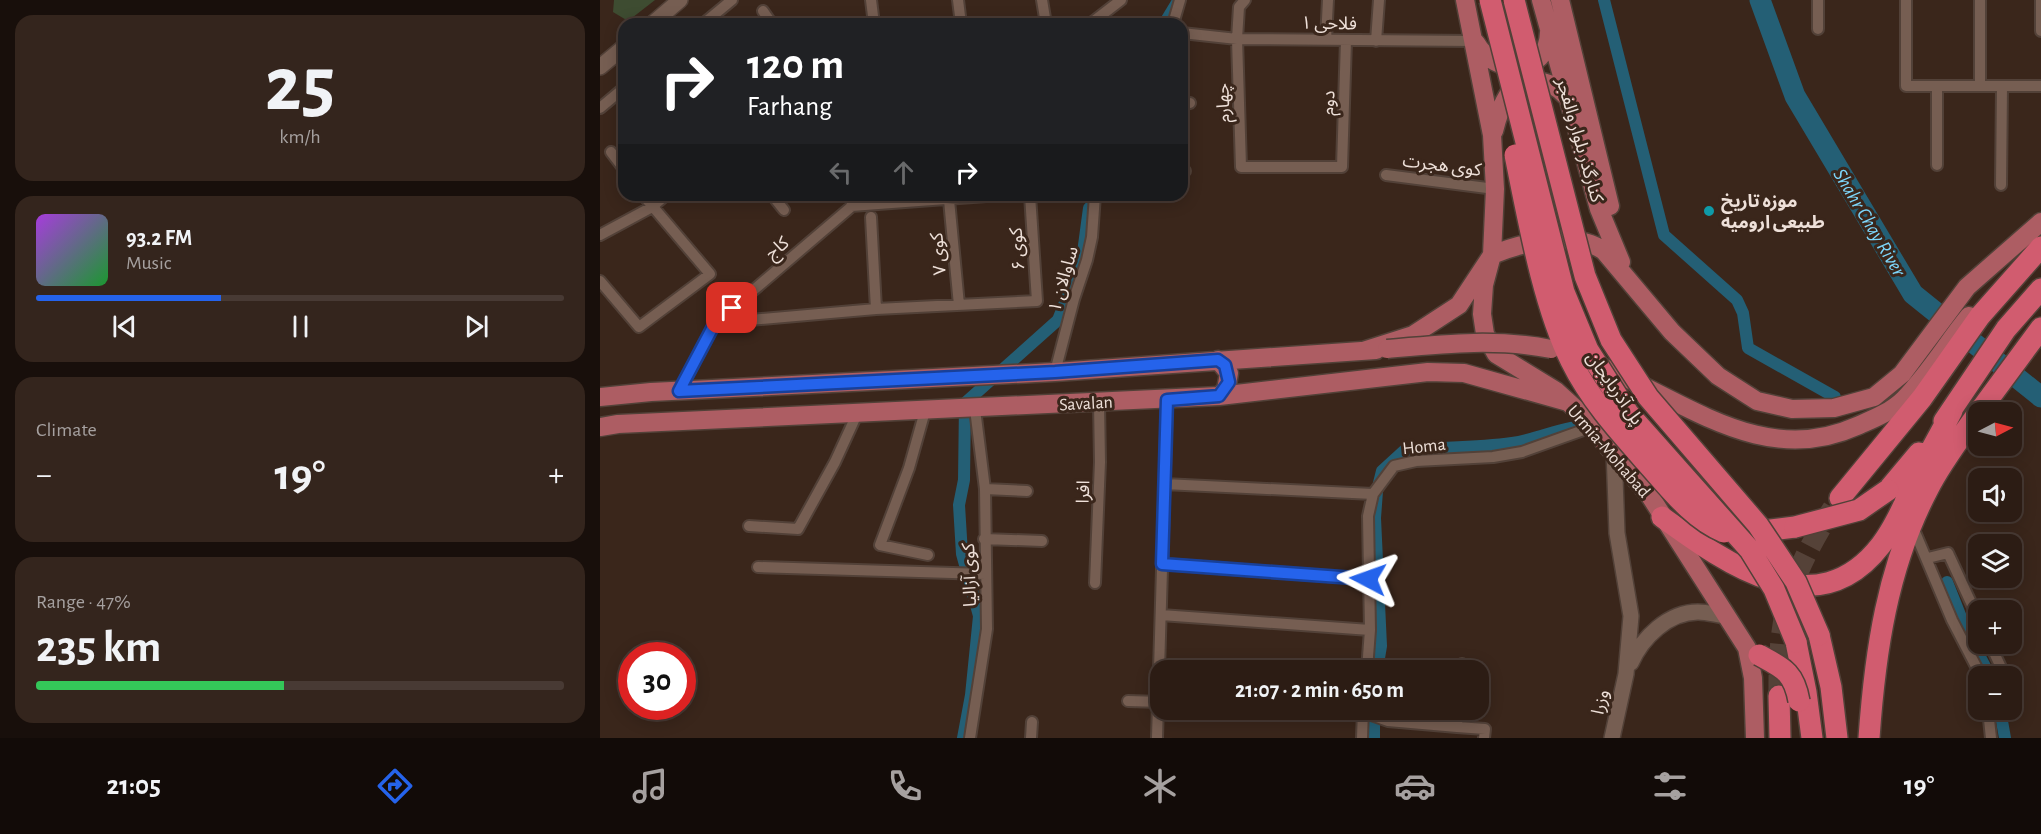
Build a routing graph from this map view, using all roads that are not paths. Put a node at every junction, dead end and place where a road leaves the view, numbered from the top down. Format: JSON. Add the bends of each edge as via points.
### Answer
{"nodes":[{"id":1,"x":680,"y":0,"type":"edge"},
{"id":2,"x":732,"y":0,"type":"edge"},
{"id":3,"x":871,"y":0,"type":"edge"},
{"id":4,"x":958,"y":0,"type":"edge"},
{"id":5,"x":1042,"y":0,"type":"edge"},
{"id":6,"x":1121,"y":0,"type":"edge"},
{"id":7,"x":1180,"y":0,"type":"edge"},
{"id":8,"x":1245,"y":0,"type":"edge"},
{"id":9,"x":1328,"y":0,"type":"edge"},
{"id":10,"x":1379,"y":0,"type":"edge"},
{"id":11,"x":1465,"y":0,"type":"edge"},
{"id":12,"x":1514,"y":0,"type":"edge"},
{"id":13,"x":1541,"y":0,"type":"edge"},
{"id":14,"x":1560,"y":0,"type":"edge"},
{"id":15,"x":1818,"y":0,"type":"edge"},
{"id":16,"x":1906,"y":0,"type":"edge"},
{"id":17,"x":1980,"y":0,"type":"edge"},
{"id":18,"x":2041,"y":0,"type":"edge"},
{"id":19,"x":1491,"y":6,"type":"edge"},
{"id":20,"x":763,"y":11,"type":"dead end"},
{"id":21,"x":658,"y":18,"type":"edge"},
{"id":22,"x":710,"y":18,"type":"edge"},
{"id":23,"x":768,"y":18,"type":"edge"},
{"id":24,"x":873,"y":18,"type":"edge"},
{"id":25,"x":960,"y":18,"type":"edge"},
{"id":26,"x":1045,"y":18,"type":"edge"},
{"id":27,"x":1097,"y":18,"type":"edge"},
{"id":28,"x":1175,"y":18,"type":"edge"},
{"id":29,"x":1549,"y":29,"type":"junction"},
{"id":30,"x":1818,"y":29,"type":"dead end"},
{"id":31,"x":2041,"y":31,"type":"edge"},
{"id":32,"x":1188,"y":34,"type":"edge"},
{"id":33,"x":1237,"y":39,"type":"junction"},
{"id":34,"x":1326,"y":39,"type":"junction"},
{"id":35,"x":1346,"y":40,"type":"junction"},
{"id":36,"x":1376,"y":41,"type":"junction"},
{"id":37,"x":1475,"y":41,"type":"junction"},
{"id":38,"x":618,"y":52,"type":"edge"},
{"id":39,"x":600,"y":67,"type":"edge"},
{"id":40,"x":1937,"y":86,"type":"junction"},
{"id":41,"x":1980,"y":86,"type":"junction"},
{"id":42,"x":2002,"y":86,"type":"junction"},
{"id":43,"x":2041,"y":86,"type":"edge"},
{"id":44,"x":618,"y":93,"type":"edge"},
{"id":45,"x":1566,"y":96,"type":"junction"},
{"id":46,"x":600,"y":108,"type":"edge"},
{"id":47,"x":1492,"y":135,"type":"junction"},
{"id":48,"x":611,"y":152,"type":"dead end"},
{"id":49,"x":618,"y":161,"type":"edge"},
{"id":50,"x":1937,"y":165,"type":"dead end"},
{"id":51,"x":1342,"y":167,"type":"joint"},
{"id":52,"x":1386,"y":175,"type":"dead end"},
{"id":53,"x":2001,"y":185,"type":"dead end"},
{"id":54,"x":1495,"y":189,"type":"junction"},
{"id":55,"x":648,"y":201,"type":"edge"},
{"id":56,"x":659,"y":201,"type":"edge"},
{"id":57,"x":777,"y":201,"type":"edge"},
{"id":58,"x":857,"y":201,"type":"edge"},
{"id":59,"x":933,"y":201,"type":"edge"},
{"id":60,"x":949,"y":201,"type":"edge"},
{"id":61,"x":1030,"y":201,"type":"edge"},
{"id":62,"x":1095,"y":201,"type":"edge"},
{"id":63,"x":851,"y":206,"type":"junction"},
{"id":64,"x":652,"y":207,"type":"junction"},
{"id":65,"x":784,"y":210,"type":"dead end"},
{"id":66,"x":871,"y":217,"type":"dead end"},
{"id":67,"x":2038,"y":233,"type":"edge"},
{"id":68,"x":600,"y":235,"type":"edge"},
{"id":69,"x":1492,"y":255,"type":"junction"},
{"id":70,"x":1627,"y":278,"type":"junction"},
{"id":71,"x":600,"y":281,"type":"edge"},
{"id":72,"x":2041,"y":290,"type":"edge"},
{"id":73,"x":1984,"y":302,"type":"junction"},
{"id":74,"x":959,"y":305,"type":"junction"},
{"id":75,"x":876,"y":309,"type":"junction"},
{"id":76,"x":715,"y":323,"type":"junction"},
{"id":77,"x":2040,"y":329,"type":"edge"},
{"id":78,"x":1363,"y":351,"type":"junction"},
{"id":79,"x":1218,"y":360,"type":"junction"},
{"id":80,"x":1055,"y":372,"type":"junction"},
{"id":81,"x":1898,"y":378,"type":"junction"},
{"id":82,"x":679,"y":391,"type":"junction"},
{"id":83,"x":603,"y":394,"type":"edge"},
{"id":84,"x":1913,"y":395,"type":"junction"},
{"id":85,"x":1219,"y":396,"type":"junction"},
{"id":86,"x":1167,"y":400,"type":"junction"},
{"id":87,"x":1568,"y":402,"type":"junction"},
{"id":88,"x":1987,"y":402,"type":"edge"},
{"id":89,"x":1099,"y":403,"type":"junction"},
{"id":90,"x":975,"y":409,"type":"junction"},
{"id":91,"x":925,"y":411,"type":"junction"},
{"id":92,"x":1952,"y":411,"type":"junction"},
{"id":93,"x":857,"y":414,"type":"junction"},
{"id":94,"x":600,"y":427,"type":"edge"},
{"id":95,"x":1592,"y":427,"type":"junction"},
{"id":96,"x":1968,"y":429,"type":"edge"},
{"id":97,"x":1614,"y":451,"type":"junction"},
{"id":98,"x":1164,"y":484,"type":"junction"},
{"id":99,"x":985,"y":489,"type":"junction"},
{"id":100,"x":1027,"y":491,"type":"dead end"},
{"id":101,"x":1372,"y":494,"type":"junction"},
{"id":102,"x":1840,"y":498,"type":"tunnel mouth"},
{"id":103,"x":1662,"y":516,"type":"junction"},
{"id":104,"x":1912,"y":525,"type":"junction"},
{"id":105,"x":749,"y":526,"type":"dead end"},
{"id":106,"x":984,"y":539,"type":"junction"},
{"id":107,"x":1042,"y":541,"type":"dead end"},
{"id":108,"x":928,"y":555,"type":"dead end"},
{"id":109,"x":1928,"y":558,"type":"junction"},
{"id":110,"x":1162,"y":564,"type":"junction"},
{"id":111,"x":758,"y":567,"type":"dead end"},
{"id":112,"x":985,"y":574,"type":"junction"},
{"id":113,"x":1368,"y":579,"type":"junction"},
{"id":114,"x":1095,"y":583,"type":"dead end"},
{"id":115,"x":1970,"y":600,"type":"edge"},
{"id":116,"x":1161,"y":615,"type":"junction"},
{"id":117,"x":1726,"y":616,"type":"junction"},
{"id":118,"x":1370,"y":630,"type":"junction"},
{"id":119,"x":1753,"y":652,"type":"junction"},
{"id":120,"x":1160,"y":660,"type":"edge"},
{"id":121,"x":1368,"y":660,"type":"edge"},
{"id":122,"x":1976,"y":666,"type":"edge"},
{"id":123,"x":1626,"y":674,"type":"junction"},
{"id":124,"x":1789,"y":698,"type":"junction"},
{"id":125,"x":1128,"y":701,"type":"dead end"},
{"id":126,"x":1150,"y":702,"type":"edge"},
{"id":127,"x":1158,"y":720,"type":"edge"},
{"id":128,"x":1363,"y":720,"type":"edge"},
{"id":129,"x":1386,"y":720,"type":"edge"},
{"id":130,"x":1457,"y":720,"type":"edge"},
{"id":131,"x":1989,"y":720,"type":"edge"},
{"id":132,"x":1032,"y":722,"type":"dead end"},
{"id":133,"x":1456,"y":727,"type":"junction"},
{"id":134,"x":970,"y":738,"type":"edge"},
{"id":135,"x":1030,"y":738,"type":"edge"},
{"id":136,"x":1157,"y":738,"type":"edge"},
{"id":137,"x":1362,"y":738,"type":"edge"},
{"id":138,"x":1484,"y":738,"type":"edge"},
{"id":139,"x":1612,"y":738,"type":"edge"},
{"id":140,"x":1755,"y":738,"type":"edge"},
{"id":141,"x":1780,"y":738,"type":"edge"},
{"id":142,"x":1800,"y":738,"type":"edge"},
{"id":143,"x":1812,"y":738,"type":"edge"},
{"id":144,"x":1837,"y":738,"type":"edge"},
{"id":145,"x":1869,"y":738,"type":"edge"},
{"id":146,"x":1991,"y":738,"type":"edge"}],
"edges":[{"from":1,"to":21,"type":"street"},
{"from":2,"to":22,"type":"street"},
{"from":3,"to":24,"type":"street"},
{"from":4,"to":25,"type":"street"},
{"from":5,"to":26,"type":"street"},
{"from":6,"to":27,"type":"street"},
{"from":7,"to":28,"type":"street"},
{"from":8,"to":33,"type":"street","name":"چهارم","via":[[1239,7]]},
{"from":9,"to":34,"type":"street"},
{"from":10,"to":36,"type":"street"},
{"from":11,"to":37,"type":"main road","name":"Urmia-Mohabad"},
{"from":12,"to":144,"type":"highway","name":"پل آذربایجان","bridge":true,"via":[[1586,276],[1611,339],[1648,397],[1758,525],[1796,582],[1819,635]]},
{"from":13,"to":29,"type":"main road","name":"کنارگذر بلوار والفجر"},
{"from":14,"to":70,"type":"main road"},
{"from":15,"to":30,"type":"street"},
{"from":16,"to":40,"type":"street","via":[[1906,86]]},
{"from":17,"to":41,"type":"street"},
{"from":18,"to":31,"type":"street"},
{"from":19,"to":92,"type":"highway","bridge":true,"via":[[1502,95],[1533,240],[1571,362],[1623,436],[1707,525],[1724,532],[1754,534],[1829,520],[1858,510],[1888,490]]},
{"from":19,"to":143,"type":"highway","name":"پل آذربایجان","bridge":true,"via":[[1577,328],[1628,413],[1750,550],[1774,589],[1796,642]]},
{"from":20,"to":23,"type":"street"},
{"from":29,"to":37,"type":"main road","via":[[1549,42],[1542,56],[1517,67],[1490,61]]},
{"from":29,"to":45,"type":"main road","name":"کنارگذر بلوار والفجر"},
{"from":32,"to":33,"type":"street","name":"فلاحی ۱"},
{"from":33,"to":34,"type":"street","name":"فلاحی ۱"},
{"from":33,"to":51,"type":"street","name":"چهارم","via":[[1241,167]]},
{"from":34,"to":35,"type":"street","name":"فلاحی ۱"},
{"from":35,"to":36,"type":"street","name":"فلاحی ۱"},
{"from":35,"to":51,"type":"street","name":"دوم"},
{"from":36,"to":37,"type":"street","name":"فلاحی ۱"},
{"from":37,"to":47,"type":"main road","name":"Urmia-Mohabad"},
{"from":38,"to":39,"type":"street"},
{"from":40,"to":41,"type":"street"},
{"from":40,"to":50,"type":"street"},
{"from":41,"to":42,"type":"street"},
{"from":42,"to":43,"type":"street"},
{"from":42,"to":53,"type":"street"},
{"from":44,"to":46,"type":"street"},
{"from":45,"to":47,"type":"main road","via":[[1551,83],[1535,81],[1520,85],[1509,94]]},
{"from":45,"to":70,"type":"main road","name":"کنارگذر بلوار والفجر","via":[[1599,209]]},
{"from":47,"to":54,"type":"main road","name":"Urmia-Mohabad"},
{"from":48,"to":49,"type":"street"},
{"from":52,"to":54,"type":"street","name":"کوی هجرت"},
{"from":54,"to":69,"type":"main road","name":"Urmia-Mohabad"},
{"from":55,"to":64,"type":"street"},
{"from":56,"to":64,"type":"street"},
{"from":57,"to":65,"type":"street"},
{"from":58,"to":63,"type":"street","name":"کاج"},
{"from":59,"to":63,"type":"street"},
{"from":60,"to":74,"type":"street","name":"کوی ۷"},
{"from":61,"to":74,"type":"street","name":"کوی ۶","via":[[1036,301]]},
{"from":62,"to":80,"type":"street","name":"ساوالان ۱","via":[[1087,260]]},
{"from":63,"to":76,"type":"street","name":"کاج"},
{"from":64,"to":68,"type":"street"},
{"from":64,"to":71,"type":"street","via":[[710,274],[639,327]]},
{"from":66,"to":75,"type":"street"},
{"from":67,"to":73,"type":"highway"},
{"from":67,"to":73,"type":"main road"},
{"from":67,"to":81,"type":"main road","via":[[1967,287]]},
{"from":69,"to":70,"type":"main road","via":[[1536,243],[1578,240],[1604,251]]},
{"from":69,"to":78,"type":"main road","via":[[1459,304],[1413,335]]},
{"from":69,"to":87,"type":"main road","name":"Urmia-Mohabad","via":[[1484,285],[1485,334],[1496,354]]},
{"from":70,"to":81,"type":"main road","via":[[1701,362],[1757,401],[1792,409],[1834,408],[1874,397]]},
{"from":72,"to":92,"type":"highway","via":[[2006,329]]},
{"from":73,"to":81,"type":"main road","via":[[1977,288],[1912,371]]},
{"from":73,"to":84,"type":"highway"},
{"from":74,"to":75,"type":"street"},
{"from":75,"to":76,"type":"street"},
{"from":76,"to":82,"type":"street","name":"کاج"},
{"from":77,"to":88,"type":"highway"},
{"from":78,"to":79,"type":"main road","name":"Savalan"},
{"from":78,"to":84,"type":"main road","name":"Savalan","bridge":true,"via":[[1457,342],[1551,349],[1624,375],[1728,426],[1761,438],[1785,441],[1839,435]]},
{"from":79,"to":80,"type":"main road","name":"Savalan"},
{"from":79,"to":85,"type":"main road","via":[[1225,365],[1229,382]]},
{"from":80,"to":82,"type":"main road","name":"Savalan"},
{"from":82,"to":83,"type":"main road","name":"Savalan"},
{"from":84,"to":102,"type":"highway"},
{"from":85,"to":86,"type":"main road","name":"Savalan"},
{"from":85,"to":87,"type":"main road","name":"Savalan","via":[[1428,372],[1464,373]]},
{"from":86,"to":89,"type":"main road","name":"Savalan"},
{"from":86,"to":98,"type":"street"},
{"from":87,"to":95,"type":"main road","name":"Urmia-Mohabad"},
{"from":89,"to":90,"type":"main road","name":"Savalan"},
{"from":89,"to":114,"type":"street","name":"افرا","via":[[1101,462]]},
{"from":90,"to":91,"type":"main road","name":"Savalan"},
{"from":90,"to":99,"type":"street","name":"کوی آزالیا"},
{"from":91,"to":93,"type":"main road","name":"Savalan"},
{"from":91,"to":108,"type":"street","via":[[880,545]]},
{"from":92,"to":103,"type":"highway","via":[[1891,531],[1858,570],[1842,579],[1799,587],[1738,568]]},
{"from":93,"to":94,"type":"main road","name":"Savalan"},
{"from":93,"to":105,"type":"street","via":[[836,462],[798,529]]},
{"from":95,"to":97,"type":"main road","name":"Urmia-Mohabad"},
{"from":95,"to":101,"type":"street","name":"Homa","via":[[1535,448],[1493,457],[1405,462],[1394,466]]},
{"from":96,"to":104,"type":"highway","via":[[1928,488]]},
{"from":97,"to":103,"type":"main road","name":"Urmia-Mohabad"},
{"from":97,"to":123,"type":"street","via":[[1617,533],[1631,616]]},
{"from":98,"to":101,"type":"street"},
{"from":98,"to":110,"type":"street"},
{"from":99,"to":100,"type":"street"},
{"from":99,"to":106,"type":"street","name":"کوی آزالیا"},
{"from":101,"to":113,"type":"street","via":[[1366,542]]},
{"from":103,"to":117,"type":"main road","name":"Urmia-Mohabad"},
{"from":104,"to":109,"type":"street"},
{"from":104,"to":145,"type":"highway","via":[[1878,640]]},
{"from":106,"to":107,"type":"street"},
{"from":106,"to":112,"type":"street","name":"کوی آزالیا"},
{"from":109,"to":115,"type":"street","via":[[1948,553]]},
{"from":109,"to":122,"type":"street","via":[[1952,620]]},
{"from":110,"to":113,"type":"street"},
{"from":110,"to":116,"type":"street"},
{"from":111,"to":112,"type":"street"},
{"from":112,"to":134,"type":"street","name":"کوی آزالیا","via":[[987,629]]},
{"from":113,"to":118,"type":"street"},
{"from":116,"to":118,"type":"street"},
{"from":116,"to":120,"type":"street"},
{"from":117,"to":119,"type":"main road","name":"Urmia-Mohabad"},
{"from":117,"to":123,"type":"street","via":[[1696,612],[1658,627],[1637,648]]},
{"from":118,"to":121,"type":"street"},
{"from":119,"to":124,"type":"highway","bridge":true,"via":[[1788,672],[1797,687]]},
{"from":119,"to":140,"type":"main road","name":"Urmia-Mohabad"},
{"from":123,"to":139,"type":"street","name":"وزرا"},
{"from":124,"to":141,"type":"highway"},
{"from":124,"to":142,"type":"highway"},
{"from":125,"to":126,"type":"street"},
{"from":127,"to":136,"type":"street"},
{"from":128,"to":137,"type":"street"},
{"from":129,"to":133,"type":"street"},
{"from":130,"to":133,"type":"street"},
{"from":131,"to":146,"type":"street"},
{"from":132,"to":135,"type":"street"},
{"from":133,"to":138,"type":"street","via":[[1485,729]]}]}
